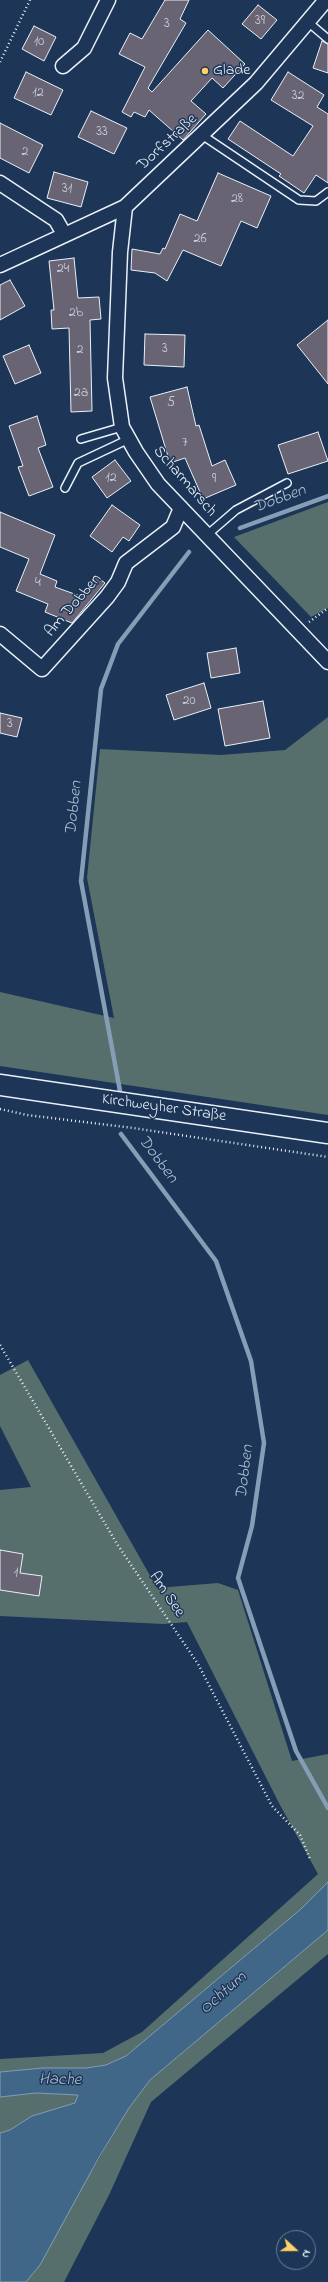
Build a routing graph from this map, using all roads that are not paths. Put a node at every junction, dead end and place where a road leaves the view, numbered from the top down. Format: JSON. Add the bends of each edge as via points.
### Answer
{"nodes":[{"id":1,"x":108,"y":0,"type":"edge"},
{"id":2,"x":326,"y":0,"type":"edge"},
{"id":3,"x":308,"y":22,"type":"junction"},
{"id":4,"x":328,"y":38,"type":"edge"},
{"id":5,"x":64,"y":66,"type":"dead end"},
{"id":6,"x":202,"y":135,"type":"junction"},
{"id":7,"x":0,"y":183,"type":"edge"},
{"id":8,"x":328,"y":192,"type":"edge"},
{"id":9,"x":125,"y":207,"type":"junction"},
{"id":10,"x":64,"y":234,"type":"junction"},
{"id":11,"x":0,"y":265,"type":"edge"},
{"id":12,"x":122,"y":427,"type":"junction"},
{"id":13,"x":81,"y":439,"type":"dead end"},
{"id":14,"x":129,"y":440,"type":"junction"},
{"id":15,"x":287,"y":483,"type":"dead end"},
{"id":16,"x":65,"y":488,"type":"dead end"},
{"id":17,"x":181,"y":508,"type":"junction"},
{"id":18,"x":207,"y":535,"type":"junction"},
{"id":19,"x":0,"y":634,"type":"edge"},
{"id":20,"x":328,"y":662,"type":"edge"},
{"id":21,"x":0,"y":1084,"type":"edge"},
{"id":22,"x":328,"y":1133,"type":"edge"}],
"edges":[{"from":1,"to":5,"type":"street","via":[[84,48]]},
{"from":2,"to":3,"type":"street","name":"Dorfstraße"},
{"from":3,"to":4,"type":"lane"},
{"from":3,"to":6,"type":"street","name":"Dorfstraße","via":[[256,83]]},
{"from":6,"to":8,"type":"lane","via":[[299,200],[316,201]]},
{"from":6,"to":9,"type":"street","name":"Dorfstraße"},
{"from":7,"to":10,"type":"street","via":[[56,220]]},
{"from":9,"to":10,"type":"street","name":"Dorfstraße"},
{"from":9,"to":12,"type":"street","name":"Scharmarsch","via":[[120,252],[116,378]]},
{"from":10,"to":11,"type":"street","name":"Dorfstraße"},
{"from":12,"to":13,"type":"lane"},
{"from":12,"to":14,"type":"street","name":"Scharmarsch"},
{"from":14,"to":16,"type":"lane","via":[[78,463]]},
{"from":14,"to":17,"type":"street","name":"Scharmarsch","via":[[158,484]]},
{"from":15,"to":18,"type":"lane","via":[[236,510]]},
{"from":17,"to":18,"type":"street","name":"Scharmarsch"},
{"from":17,"to":19,"type":"street","name":"Am Dobben","via":[[173,527],[126,563],[118,582],[42,669]]},
{"from":18,"to":20,"type":"street","name":"Scharmarsch"},
{"from":21,"to":22,"type":"main road","name":"Kirchweyher Straße"}]}
